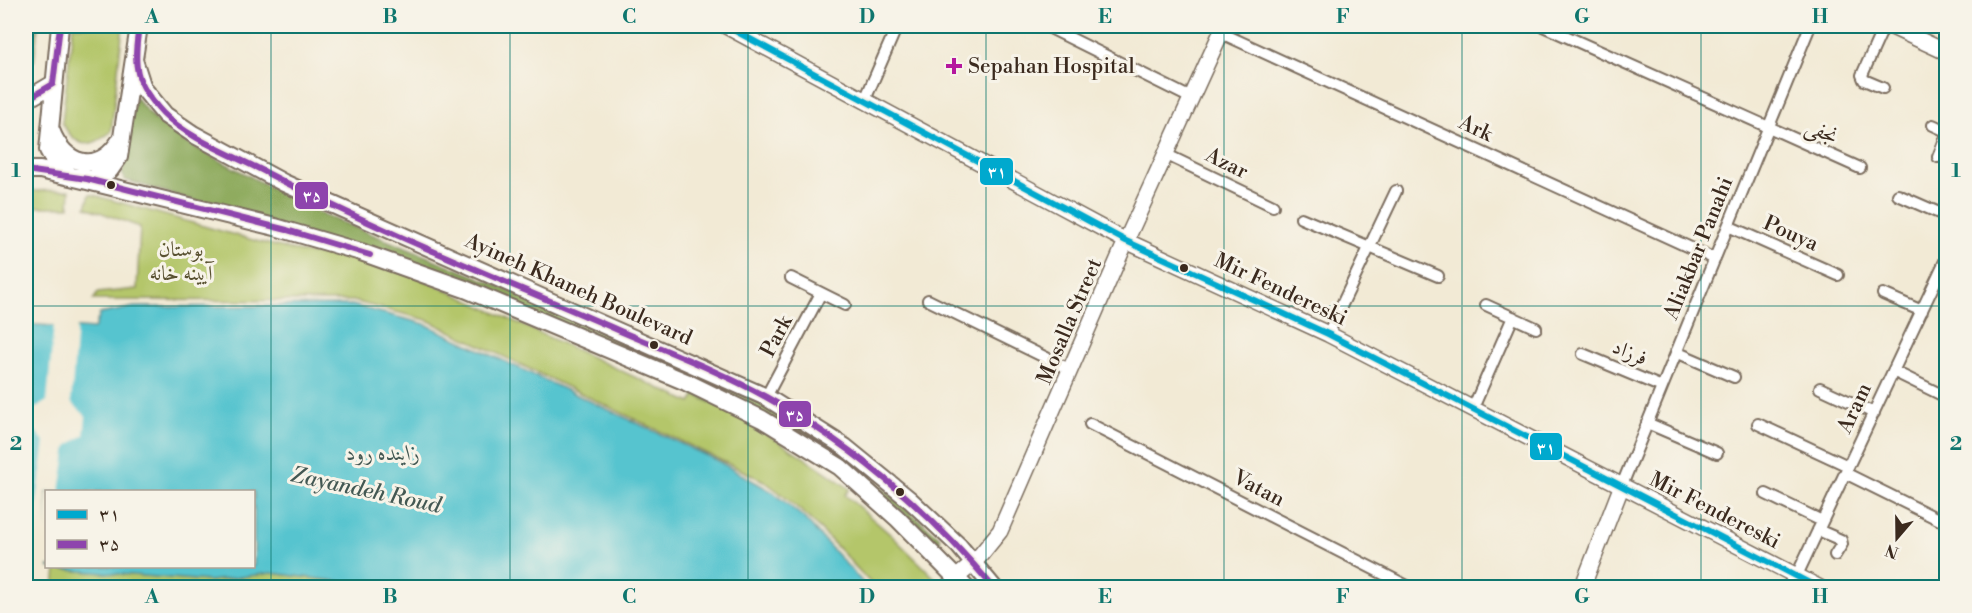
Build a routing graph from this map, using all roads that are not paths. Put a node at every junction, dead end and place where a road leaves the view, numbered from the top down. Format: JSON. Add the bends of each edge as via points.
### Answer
{"nodes":[{"id":1,"x":60,"y":26,"type":"edge"},
{"id":2,"x":139,"y":26,"type":"edge"},
{"id":3,"x":726,"y":26,"type":"edge"},
{"id":4,"x":897,"y":26,"type":"edge"},
{"id":5,"x":1046,"y":26,"type":"edge"},
{"id":6,"x":1543,"y":26,"type":"edge"},
{"id":7,"x":1810,"y":26,"type":"edge"},
{"id":8,"x":1884,"y":26,"type":"edge"},
{"id":9,"x":1890,"y":26,"type":"edge"},
{"id":10,"x":1222,"y":29,"type":"edge"},
{"id":11,"x":1947,"y":52,"type":"edge"},
{"id":12,"x":134,"y":60,"type":"junction"},
{"id":13,"x":53,"y":84,"type":"junction"},
{"id":14,"x":1883,"y":88,"type":"dead end"},
{"id":15,"x":1191,"y":98,"type":"junction"},
{"id":16,"x":26,"y":100,"type":"edge"},
{"id":17,"x":864,"y":102,"type":"junction"},
{"id":18,"x":1933,"y":126,"type":"dead end"},
{"id":19,"x":50,"y":127,"type":"junction"},
{"id":20,"x":1768,"y":129,"type":"junction"},
{"id":21,"x":1947,"y":131,"type":"edge"},
{"id":22,"x":123,"y":135,"type":"junction"},
{"id":23,"x":1947,"y":137,"type":"edge"},
{"id":24,"x":1165,"y":154,"type":"junction"},
{"id":25,"x":1938,"y":157,"type":"dead end"},
{"id":26,"x":1860,"y":168,"type":"dead end"},
{"id":27,"x":26,"y":170,"type":"edge"},
{"id":28,"x":79,"y":179,"type":"junction"},
{"id":29,"x":1396,"y":191,"type":"dead end"},
{"id":30,"x":1898,"y":195,"type":"dead end"},
{"id":31,"x":1273,"y":206,"type":"dead end"},
{"id":32,"x":1947,"y":216,"type":"edge"},
{"id":33,"x":1301,"y":218,"type":"dead end"},
{"id":34,"x":1728,"y":226,"type":"junction"},
{"id":35,"x":1126,"y":241,"type":"junction"},
{"id":36,"x":1370,"y":246,"type":"junction"},
{"id":37,"x":1714,"y":259,"type":"junction"},
{"id":38,"x":1945,"y":265,"type":"edge"},
{"id":39,"x":1838,"y":275,"type":"dead end"},
{"id":40,"x":1438,"y":276,"type":"dead end"},
{"id":41,"x":791,"y":278,"type":"dead end"},
{"id":42,"x":821,"y":294,"type":"junction"},
{"id":43,"x":1883,"y":294,"type":"dead end"},
{"id":44,"x":928,"y":300,"type":"dead end"},
{"id":45,"x":845,"y":305,"type":"dead end"},
{"id":46,"x":1486,"y":305,"type":"dead end"},
{"id":47,"x":1922,"y":311,"type":"junction"},
{"id":48,"x":1513,"y":317,"type":"junction"},
{"id":49,"x":593,"y":319,"type":"junction"},
{"id":50,"x":1536,"y":328,"type":"dead end"},
{"id":51,"x":1328,"y":334,"type":"junction"},
{"id":52,"x":585,"y":339,"type":"junction"},
{"id":53,"x":1676,"y":352,"type":"junction"},
{"id":54,"x":1583,"y":354,"type":"dead end"},
{"id":55,"x":1071,"y":370,"type":"junction"},
{"id":56,"x":1893,"y":371,"type":"junction"},
{"id":57,"x":1734,"y":377,"type":"dead end"},
{"id":58,"x":1662,"y":387,"type":"junction"},
{"id":59,"x":1820,"y":388,"type":"dead end"},
{"id":60,"x":766,"y":397,"type":"junction"},
{"id":61,"x":1947,"y":397,"type":"edge"},
{"id":62,"x":1473,"y":408,"type":"junction"},
{"id":63,"x":1874,"y":413,"type":"junction"},
{"id":64,"x":1647,"y":423,"type":"junction"},
{"id":65,"x":1090,"y":424,"type":"dead end"},
{"id":66,"x":1758,"y":424,"type":"dead end"},
{"id":67,"x":1717,"y":453,"type":"dead end"},
{"id":68,"x":1847,"y":469,"type":"junction"},
{"id":69,"x":1622,"y":485,"type":"junction"},
{"id":70,"x":1766,"y":494,"type":"dead end"},
{"id":71,"x":1946,"y":520,"type":"edge"},
{"id":72,"x":1820,"y":526,"type":"junction"},
{"id":73,"x":1835,"y":555,"type":"dead end"},
{"id":74,"x":974,"y":563,"type":"junction"},
{"id":75,"x":1793,"y":579,"type":"edge"},
{"id":76,"x":962,"y":582,"type":"edge"},
{"id":77,"x":994,"y":588,"type":"edge"},
{"id":78,"x":1411,"y":588,"type":"edge"},
{"id":79,"x":1582,"y":588,"type":"edge"},
{"id":80,"x":1820,"y":588,"type":"edge"}],
"edges":[{"from":1,"to":13,"type":"main road"},
{"from":2,"to":12,"type":"main road"},
{"from":3,"to":17,"type":"main road","name":"Mir Fendereski"},
{"from":4,"to":17,"type":"street"},
{"from":5,"to":15,"type":"street"},
{"from":6,"to":20,"type":"street","name":"نجفی"},
{"from":7,"to":20,"type":"street","name":"Aliakbar Panahi"},
{"from":8,"to":14,"type":"street","via":[[1862,75],[1864,80]]},
{"from":9,"to":11,"type":"main road"},
{"from":10,"to":15,"type":"main road","name":"Mosalla Street"},
{"from":10,"to":37,"type":"street","name":"Ark"},
{"from":12,"to":22,"type":"main road"},
{"from":12,"to":49,"type":"main road","name":"Ayineh Khaneh Boulevard","via":[[150,97],[165,115],[194,134],[326,203]]},
{"from":13,"to":16,"type":"main road"},
{"from":13,"to":19,"type":"main road"},
{"from":15,"to":24,"type":"main road","name":"Mosalla Street"},
{"from":17,"to":35,"type":"main road","name":"Mir Fendereski"},
{"from":18,"to":21,"type":"street"},
{"from":19,"to":22,"type":"main road","via":[[60,148],[78,161],[101,159],[111,153]]},
{"from":19,"to":28,"type":"main road","via":[[48,150],[54,161]]},
{"from":20,"to":26,"type":"street","name":"نجفی"},
{"from":20,"to":34,"type":"street","name":"Aliakbar Panahi"},
{"from":22,"to":28,"type":"main road","via":[[119,157],[110,170],[92,179]]},
{"from":23,"to":25,"type":"street"},
{"from":24,"to":31,"type":"street","name":"Azar"},
{"from":24,"to":35,"type":"main road","name":"Mosalla Street"},
{"from":27,"to":28,"type":"main road","name":"Ayineh Khaneh Boulevard"},
{"from":28,"to":52,"type":"main road","name":"Ayineh Khaneh Boulevard","via":[[361,252],[465,289]]},
{"from":29,"to":36,"type":"street"},
{"from":30,"to":32,"type":"street"},
{"from":33,"to":36,"type":"street"},
{"from":34,"to":37,"type":"street","name":"Aliakbar Panahi"},
{"from":34,"to":39,"type":"street","name":"Pouya"},
{"from":35,"to":51,"type":"main road","name":"Mir Fendereski"},
{"from":35,"to":55,"type":"main road","name":"Mosalla Street"},
{"from":36,"to":40,"type":"street"},
{"from":36,"to":51,"type":"street"},
{"from":37,"to":53,"type":"street","name":"Aliakbar Panahi"},
{"from":38,"to":47,"type":"street","name":"Aram"},
{"from":41,"to":42,"type":"street"},
{"from":42,"to":45,"type":"street"},
{"from":42,"to":60,"type":"street","name":"Park"},
{"from":43,"to":47,"type":"street"},
{"from":44,"to":55,"type":"street"},
{"from":46,"to":48,"type":"street"},
{"from":47,"to":56,"type":"street","name":"Aram"},
{"from":48,"to":50,"type":"street"},
{"from":48,"to":62,"type":"street"},
{"from":49,"to":52,"type":"main road"},
{"from":49,"to":60,"type":"main road","name":"Ayineh Khaneh Boulevard"},
{"from":51,"to":62,"type":"main road","name":"Mir Fendereski"},
{"from":52,"to":76,"type":"main road","name":"Ayineh Khaneh Boulevard","via":[[762,419],[840,467]]},
{"from":53,"to":57,"type":"street"},
{"from":53,"to":58,"type":"street","name":"Aliakbar Panahi"},
{"from":54,"to":58,"type":"street","name":"فرزاد"},
{"from":55,"to":74,"type":"main road","name":"Mosalla Street","via":[[1000,531]]},
{"from":56,"to":61,"type":"street"},
{"from":56,"to":63,"type":"street","name":"Aram"},
{"from":58,"to":64,"type":"street","name":"Aliakbar Panahi"},
{"from":59,"to":63,"type":"street"},
{"from":60,"to":74,"type":"main road","name":"Ayineh Khaneh Boulevard","via":[[845,447],[910,500]]},
{"from":62,"to":69,"type":"main road","name":"Mir Fendereski"},
{"from":63,"to":68,"type":"street","name":"Aram"},
{"from":64,"to":67,"type":"street"},
{"from":64,"to":69,"type":"street","name":"Aliakbar Panahi"},
{"from":65,"to":78,"type":"street","name":"Vatan"},
{"from":66,"to":68,"type":"street"},
{"from":68,"to":71,"type":"street"},
{"from":68,"to":72,"type":"street","name":"Aram"},
{"from":69,"to":75,"type":"main road","name":"Mir Fendereski"},
{"from":69,"to":79,"type":"main road"},
{"from":70,"to":72,"type":"street"},
{"from":72,"to":73,"type":"street","via":[[1842,542]]},
{"from":72,"to":75,"type":"street","name":"Aram"},
{"from":74,"to":76,"type":"main road","name":"Mosalla Street"},
{"from":74,"to":77,"type":"main road","name":"Ayineh Khaneh Boulevard"},
{"from":75,"to":80,"type":"main road","name":"Mir Fendereski"}]}
